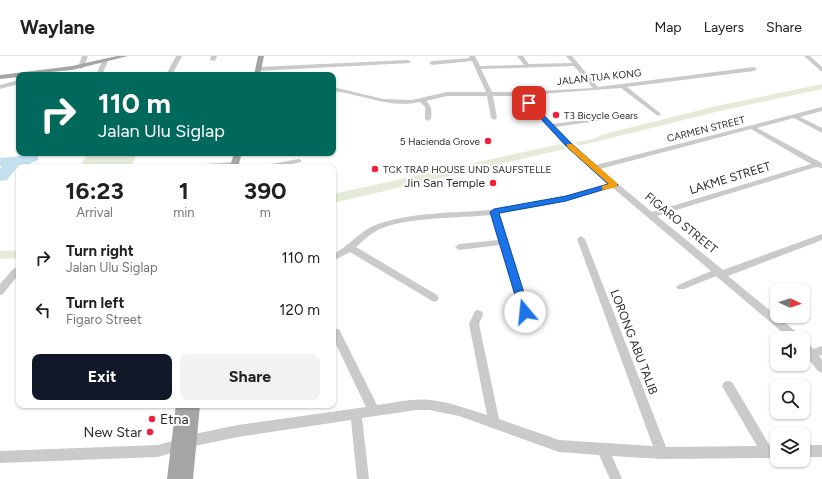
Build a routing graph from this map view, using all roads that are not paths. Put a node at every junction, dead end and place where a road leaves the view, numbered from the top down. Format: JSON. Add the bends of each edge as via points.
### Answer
{"nodes":[{"id":1,"x":85,"y":56,"type":"edge"},
{"id":2,"x":125,"y":56,"type":"edge"},
{"id":3,"x":179,"y":56,"type":"edge"},
{"id":4,"x":261,"y":56,"type":"edge"},
{"id":5,"x":265,"y":56,"type":"edge"},
{"id":6,"x":391,"y":56,"type":"edge"},
{"id":7,"x":520,"y":56,"type":"edge"},
{"id":8,"x":569,"y":56,"type":"edge"},
{"id":9,"x":807,"y":56,"type":"edge"},
{"id":10,"x":472,"y":58,"type":"edge"},
{"id":11,"x":105,"y":61,"type":"junction"},
{"id":12,"x":408,"y":62,"type":"dead end"},
{"id":13,"x":392,"y":63,"type":"junction"},
{"id":14,"x":432,"y":63,"type":"dead end"},
{"id":15,"x":576,"y":64,"type":"junction"},
{"id":16,"x":528,"y":66,"type":"junction"},
{"id":17,"x":81,"y":67,"type":"junction"},
{"id":18,"x":478,"y":68,"type":"junction"},
{"id":19,"x":754,"y":69,"type":"dead end"},
{"id":20,"x":61,"y":70,"type":"junction"},
{"id":21,"x":822,"y":70,"type":"edge"},
{"id":22,"x":49,"y":72,"type":"edge"},
{"id":23,"x":53,"y":72,"type":"edge"},
{"id":24,"x":100,"y":72,"type":"edge"},
{"id":25,"x":171,"y":72,"type":"edge"},
{"id":26,"x":260,"y":72,"type":"edge"},
{"id":27,"x":16,"y":78,"type":"edge"},
{"id":28,"x":16,"y":78,"type":"edge"},
{"id":29,"x":1,"y":80,"type":"edge"},
{"id":30,"x":16,"y":82,"type":"edge"},
{"id":31,"x":622,"y":86,"type":"junction"},
{"id":32,"x":336,"y":89,"type":"edge"},
{"id":33,"x":597,"y":89,"type":"junction"},
{"id":34,"x":490,"y":94,"type":"junction"},
{"id":35,"x":520,"y":94,"type":"junction"},
{"id":36,"x":422,"y":101,"type":"junction"},
{"id":37,"x":822,"y":109,"type":"edge"},
{"id":38,"x":658,"y":114,"type":"dead end"},
{"id":39,"x":619,"y":116,"type":"dead end"},
{"id":40,"x":794,"y":116,"type":"junction"},
{"id":41,"x":494,"y":118,"type":"dead end"},
{"id":42,"x":428,"y":119,"type":"dead end"},
{"id":43,"x":551,"y":126,"type":"junction"},
{"id":44,"x":752,"y":127,"type":"junction"},
{"id":45,"x":822,"y":131,"type":"edge"},
{"id":46,"x":299,"y":161,"type":"dead end"},
{"id":47,"x":282,"y":164,"type":"edge"},
{"id":48,"x":819,"y":166,"type":"edge"},
{"id":49,"x":594,"y":168,"type":"junction"},
{"id":50,"x":614,"y":185,"type":"junction"},
{"id":51,"x":494,"y":212,"type":"junction"},
{"id":52,"x":650,"y":215,"type":"junction"},
{"id":53,"x":822,"y":237,"type":"edge"},
{"id":54,"x":581,"y":239,"type":"dead end"},
{"id":55,"x":504,"y":242,"type":"junction"},
{"id":56,"x":460,"y":247,"type":"dead end"},
{"id":57,"x":351,"y":248,"type":"junction"},
{"id":58,"x":336,"y":256,"type":"edge"},
{"id":59,"x":16,"y":271,"type":"dead end"},
{"id":60,"x":721,"y":273,"type":"junction"},
{"id":61,"x":681,"y":287,"type":"dead end"},
{"id":62,"x":0,"y":291,"type":"edge"},
{"id":63,"x":434,"y":298,"type":"dead end"},
{"id":64,"x":525,"y":312,"type":"dead end"},
{"id":65,"x":478,"y":314,"type":"dead end"},
{"id":66,"x":788,"y":331,"type":"edge"},
{"id":67,"x":336,"y":334,"type":"edge"},
{"id":68,"x":817,"y":352,"type":"edge"},
{"id":69,"x":822,"y":368,"type":"edge"},
{"id":70,"x":728,"y":386,"type":"dead end"},
{"id":71,"x":183,"y":408,"type":"edge"},
{"id":72,"x":191,"y":408,"type":"edge"},
{"id":73,"x":374,"y":411,"type":"junction"},
{"id":74,"x":356,"y":415,"type":"junction"},
{"id":75,"x":494,"y":422,"type":"junction"},
{"id":76,"x":183,"y":444,"type":"junction"},
{"id":77,"x":603,"y":449,"type":"junction"},
{"id":78,"x":770,"y":449,"type":"edge"},
{"id":79,"x":810,"y":451,"type":"edge"},
{"id":80,"x":822,"y":451,"type":"edge"},
{"id":81,"x":770,"y":452,"type":"edge"},
{"id":82,"x":662,"y":453,"type":"junction"},
{"id":83,"x":0,"y":457,"type":"edge"},
{"id":84,"x":175,"y":479,"type":"edge"},
{"id":85,"x":186,"y":479,"type":"edge"},
{"id":86,"x":364,"y":479,"type":"edge"},
{"id":87,"x":616,"y":479,"type":"edge"}],
"edges":[{"from":1,"to":17,"type":"street"},
{"from":2,"to":11,"type":"main road"},
{"from":3,"to":25,"type":"street"},
{"from":4,"to":26,"type":"main road"},
{"from":5,"to":26,"type":"main road"},
{"from":6,"to":13,"type":"street"},
{"from":7,"to":16,"type":"street"},
{"from":8,"to":15,"type":"street"},
{"from":9,"to":21,"type":"street"},
{"from":10,"to":14,"type":"street"},
{"from":10,"to":18,"type":"street"},
{"from":11,"to":17,"type":"main road"},
{"from":11,"to":24,"type":"street"},
{"from":12,"to":13,"type":"street"},
{"from":13,"to":26,"type":"street"},
{"from":15,"to":16,"type":"street"},
{"from":15,"to":33,"type":"street"},
{"from":16,"to":18,"type":"street"},
{"from":17,"to":20,"type":"main road"},
{"from":18,"to":34,"type":"street"},
{"from":19,"to":31,"type":"street","name":"JALAN TUA KONG"},
{"from":20,"to":22,"type":"main road"},
{"from":20,"to":23,"type":"main road"},
{"from":27,"to":29,"type":"main road"},
{"from":28,"to":29,"type":"main road"},
{"from":29,"to":30,"type":"street"},
{"from":31,"to":33,"type":"street","name":"JALAN TUA KONG"},
{"from":31,"to":38,"type":"street"},
{"from":32,"to":36,"type":"street","name":"JALAN TUA KONG","via":[[387,102]]},
{"from":33,"to":35,"type":"street","name":"JALAN TUA KONG"},
{"from":34,"to":35,"type":"street","name":"JALAN TUA KONG"},
{"from":34,"to":36,"type":"street","name":"JALAN TUA KONG","via":[[447,94]]},
{"from":34,"to":41,"type":"street"},
{"from":35,"to":43,"type":"street","name":"FIGARO STREET"},
{"from":36,"to":42,"type":"street","via":[[430,110]]},
{"from":37,"to":40,"type":"street","name":"CARMEN STREET"},
{"from":39,"to":43,"type":"street"},
{"from":40,"to":44,"type":"street","name":"CARMEN STREET"},
{"from":40,"to":45,"type":"street"},
{"from":43,"to":49,"type":"street","name":"FIGARO STREET"},
{"from":44,"to":48,"type":"street"},
{"from":44,"to":49,"type":"street","name":"CARMEN STREET"},
{"from":46,"to":47,"type":"street"},
{"from":48,"to":52,"type":"street","name":"LAKME STREET"},
{"from":49,"to":50,"type":"street","name":"FIGARO STREET"},
{"from":50,"to":51,"type":"street","via":[[566,199]]},
{"from":50,"to":52,"type":"street","name":"FIGARO STREET"},
{"from":51,"to":55,"type":"street"},
{"from":51,"to":57,"type":"street","via":[[439,216],[384,225],[370,231]]},
{"from":52,"to":60,"type":"street","name":"FIGARO STREET"},
{"from":53,"to":60,"type":"street"},
{"from":54,"to":82,"type":"street","name":"LORONG ABU TALIB"},
{"from":55,"to":56,"type":"street"},
{"from":55,"to":64,"type":"street"},
{"from":57,"to":58,"type":"street"},
{"from":57,"to":63,"type":"street"},
{"from":59,"to":62,"type":"street"},
{"from":60,"to":61,"type":"street"},
{"from":60,"to":66,"type":"street","name":"FIGARO STREET"},
{"from":65,"to":75,"type":"street","via":[[474,324]]},
{"from":67,"to":73,"type":"street"},
{"from":68,"to":69,"type":"street"},
{"from":70,"to":78,"type":"street"},
{"from":71,"to":76,"type":"main road"},
{"from":72,"to":76,"type":"main road"},
{"from":73,"to":74,"type":"street"},
{"from":73,"to":75,"type":"street","via":[[429,405]]},
{"from":74,"to":76,"type":"street","via":[[238,431]]},
{"from":74,"to":86,"type":"street"},
{"from":75,"to":77,"type":"street","via":[[559,446]]},
{"from":76,"to":83,"type":"street","via":[[158,451]]},
{"from":76,"to":84,"type":"main road"},
{"from":76,"to":85,"type":"main road"},
{"from":77,"to":82,"type":"street"},
{"from":77,"to":87,"type":"street"},
{"from":79,"to":80,"type":"street"},
{"from":81,"to":82,"type":"street"}]}
